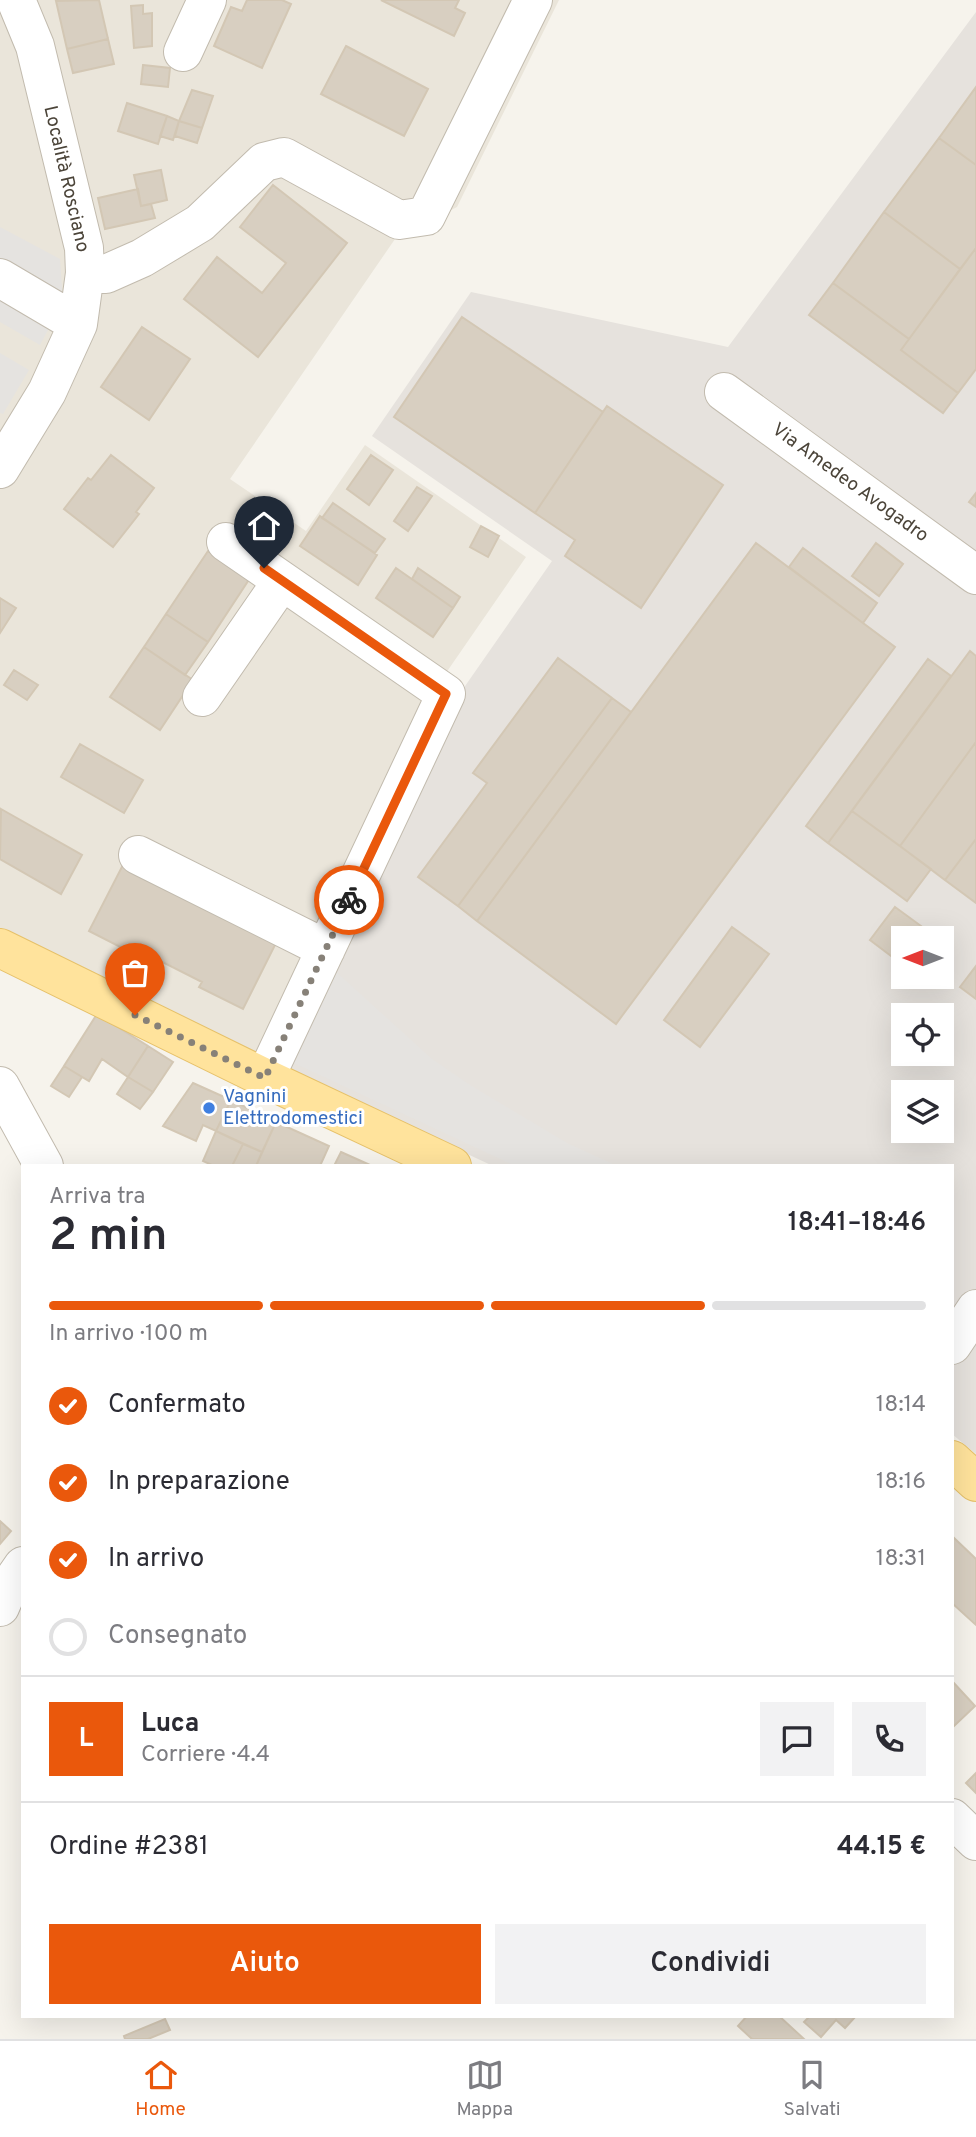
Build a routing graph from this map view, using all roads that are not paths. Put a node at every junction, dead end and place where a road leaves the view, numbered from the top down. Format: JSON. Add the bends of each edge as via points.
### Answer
{"nodes":[{"id":1,"x":16,"y":0,"type":"edge"},
{"id":2,"x":207,"y":0,"type":"edge"},
{"id":3,"x":533,"y":0,"type":"edge"},
{"id":4,"x":183,"y":52,"type":"dead end"},
{"id":5,"x":85,"y":273,"type":"junction"},
{"id":6,"x":0,"y":278,"type":"edge"},
{"id":7,"x":78,"y":324,"type":"junction"},
{"id":8,"x":724,"y":392,"type":"dead end"},
{"id":9,"x":0,"y":470,"type":"edge"},
{"id":10,"x":226,"y":542,"type":"dead end"},
{"id":11,"x":976,"y":575,"type":"edge"},
{"id":12,"x":282,"y":581,"type":"junction"},
{"id":13,"x":202,"y":697,"type":"dead end"},
{"id":14,"x":138,"y":855,"type":"dead end"},
{"id":15,"x":0,"y":948,"type":"edge"},
{"id":16,"x":326,"y":949,"type":"junction"},
{"id":17,"x":265,"y":1078,"type":"junction"},
{"id":18,"x":0,"y":1086,"type":"edge"},
{"id":19,"x":43,"y":1164,"type":"edge"},
{"id":20,"x":448,"y":1164,"type":"edge"},
{"id":21,"x":976,"y":1309,"type":"edge"},
{"id":22,"x":954,"y":1342,"type":"edge"},
{"id":23,"x":21,"y":1569,"type":"edge"},
{"id":24,"x":0,"y":1607,"type":"edge"},
{"id":25,"x":954,"y":1820,"type":"edge"},
{"id":26,"x":976,"y":1841,"type":"edge"}],
"edges":[{"from":1,"to":5,"type":"street","name":"Località Rosciano","via":[[36,46],[84,248]]},
{"from":2,"to":4,"type":"street"},
{"from":3,"to":5,"type":"street","via":[[426,216],[399,220],[284,156],[264,162],[200,223],[153,251],[106,274]]},
{"from":5,"to":7,"type":"street","name":"Località Rosciano"},
{"from":6,"to":7,"type":"street"},
{"from":7,"to":9,"type":"street","name":"Località Rosciano","via":[[47,392]]},
{"from":8,"to":11,"type":"street","name":"Via Amedeo Avogadro"},
{"from":10,"to":12,"type":"street"},
{"from":12,"to":13,"type":"street"},
{"from":12,"to":16,"type":"street","via":[[446,694]]},
{"from":14,"to":16,"type":"street"},
{"from":15,"to":17,"type":"main road"},
{"from":16,"to":17,"type":"street"},
{"from":17,"to":20,"type":"main road"},
{"from":18,"to":19,"type":"street"},
{"from":21,"to":22,"type":"street"},
{"from":23,"to":24,"type":"street"},
{"from":25,"to":26,"type":"street"}]}
